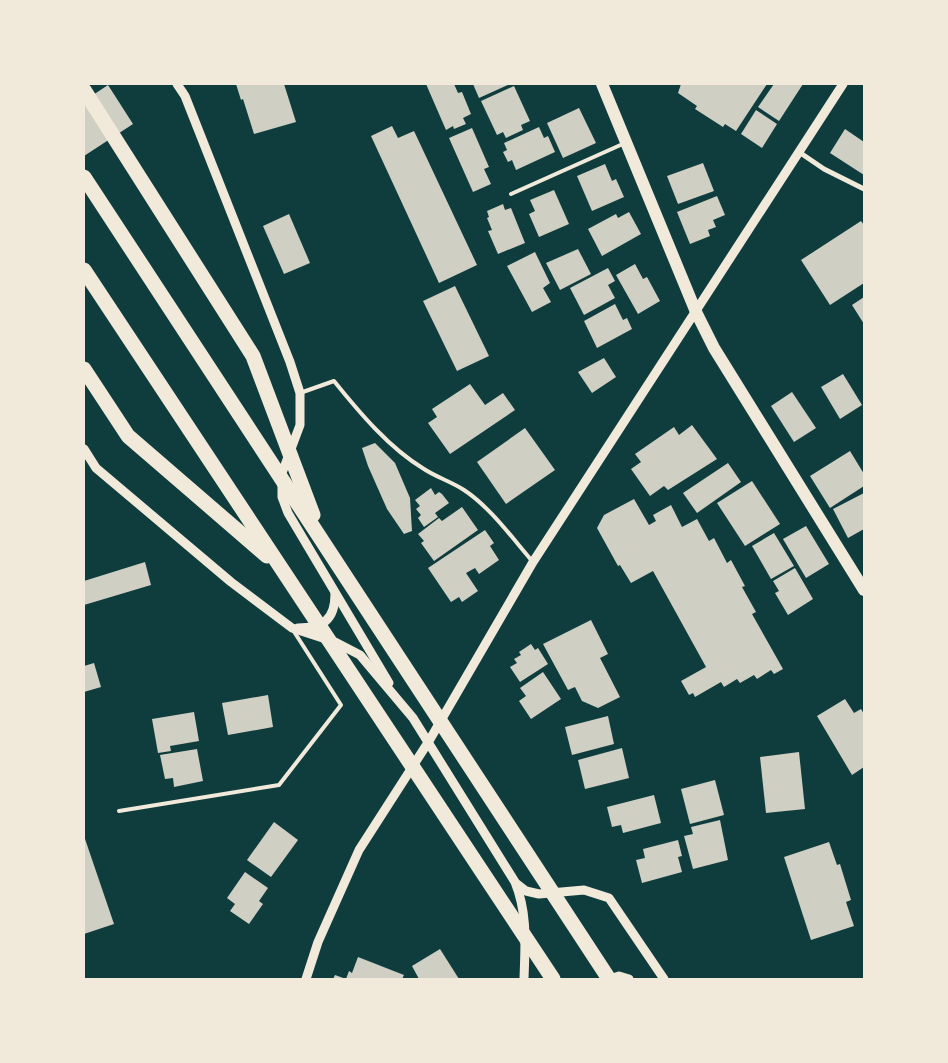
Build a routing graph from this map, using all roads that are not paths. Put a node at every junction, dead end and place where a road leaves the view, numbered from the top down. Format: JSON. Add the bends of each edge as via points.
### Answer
{"nodes":[{"id":1,"x":178,"y":84,"type":"edge"},
{"id":2,"x":602,"y":84,"type":"edge"},
{"id":3,"x":843,"y":84,"type":"edge"},
{"id":4,"x":84,"y":90,"type":"edge"},
{"id":5,"x":626,"y":143,"type":"junction"},
{"id":6,"x":799,"y":152,"type":"junction"},
{"id":7,"x":84,"y":176,"type":"edge"},
{"id":8,"x":864,"y":189,"type":"edge"},
{"id":9,"x":511,"y":194,"type":"dead end"},
{"id":10,"x":84,"y":270,"type":"edge"},
{"id":11,"x":696,"y":312,"type":"junction"},
{"id":12,"x":84,"y":369,"type":"edge"},
{"id":13,"x":300,"y":393,"type":"junction"},
{"id":14,"x":84,"y":449,"type":"edge"},
{"id":15,"x":323,"y":542,"type":"junction"},
{"id":16,"x":533,"y":562,"type":"junction"},
{"id":17,"x":281,"y":569,"type":"junction"},
{"id":18,"x":864,"y":590,"type":"edge"},
{"id":19,"x":335,"y":594,"type":"junction"},
{"id":20,"x":292,"y":628,"type":"junction"},
{"id":21,"x":403,"y":705,"type":"junction"},
{"id":22,"x":429,"y":741,"type":"junction"},
{"id":23,"x":119,"y":811,"type":"dead end"},
{"id":24,"x":515,"y":882,"type":"junction"},
{"id":25,"x":306,"y":979,"type":"edge"},
{"id":26,"x":524,"y":979,"type":"edge"},
{"id":27,"x":553,"y":979,"type":"edge"},
{"id":28,"x":609,"y":979,"type":"edge"},
{"id":29,"x":629,"y":979,"type":"edge"},
{"id":30,"x":664,"y":979,"type":"edge"}],
"edges":[{"from":1,"to":13,"type":"street"},
{"from":2,"to":5,"type":"main road"},
{"from":3,"to":6,"type":"street"},
{"from":4,"to":15,"type":"highway","via":[[253,356]]},
{"from":5,"to":9,"type":"lane"},
{"from":5,"to":11,"type":"main road"},
{"from":6,"to":8,"type":"street"},
{"from":6,"to":11,"type":"street"},
{"from":7,"to":15,"type":"highway"},
{"from":10,"to":17,"type":"highway"},
{"from":11,"to":16,"type":"street"},
{"from":11,"to":18,"type":"main road","via":[[714,348]]},
{"from":12,"to":17,"type":"highway","via":[[128,436]]},
{"from":13,"to":16,"type":"lane","via":[[334,381],[396,448],[423,469],[465,490]]},
{"from":13,"to":19,"type":"street","via":[[300,425],[282,474],[282,497]]},
{"from":14,"to":20,"type":"street","via":[[96,468],[231,582]]},
{"from":15,"to":28,"type":"highway"},
{"from":16,"to":22,"type":"street"},
{"from":17,"to":27,"type":"highway"},
{"from":19,"to":20,"type":"street","via":[[331,616],[323,623],[308,628]]},
{"from":19,"to":21,"type":"street"},
{"from":20,"to":21,"type":"street","via":[[335,642],[360,655]]},
{"from":20,"to":23,"type":"lane","via":[[342,705],[279,784]]},
{"from":21,"to":22,"type":"street"},
{"from":22,"to":24,"type":"street"},
{"from":22,"to":25,"type":"street","via":[[359,850],[318,942]]},
{"from":24,"to":26,"type":"street","via":[[523,902],[525,920]]},
{"from":24,"to":30,"type":"street","via":[[526,891],[539,894],[584,890],[609,898]]},
{"from":28,"to":29,"type":"street","via":[[618,976]]}]}
